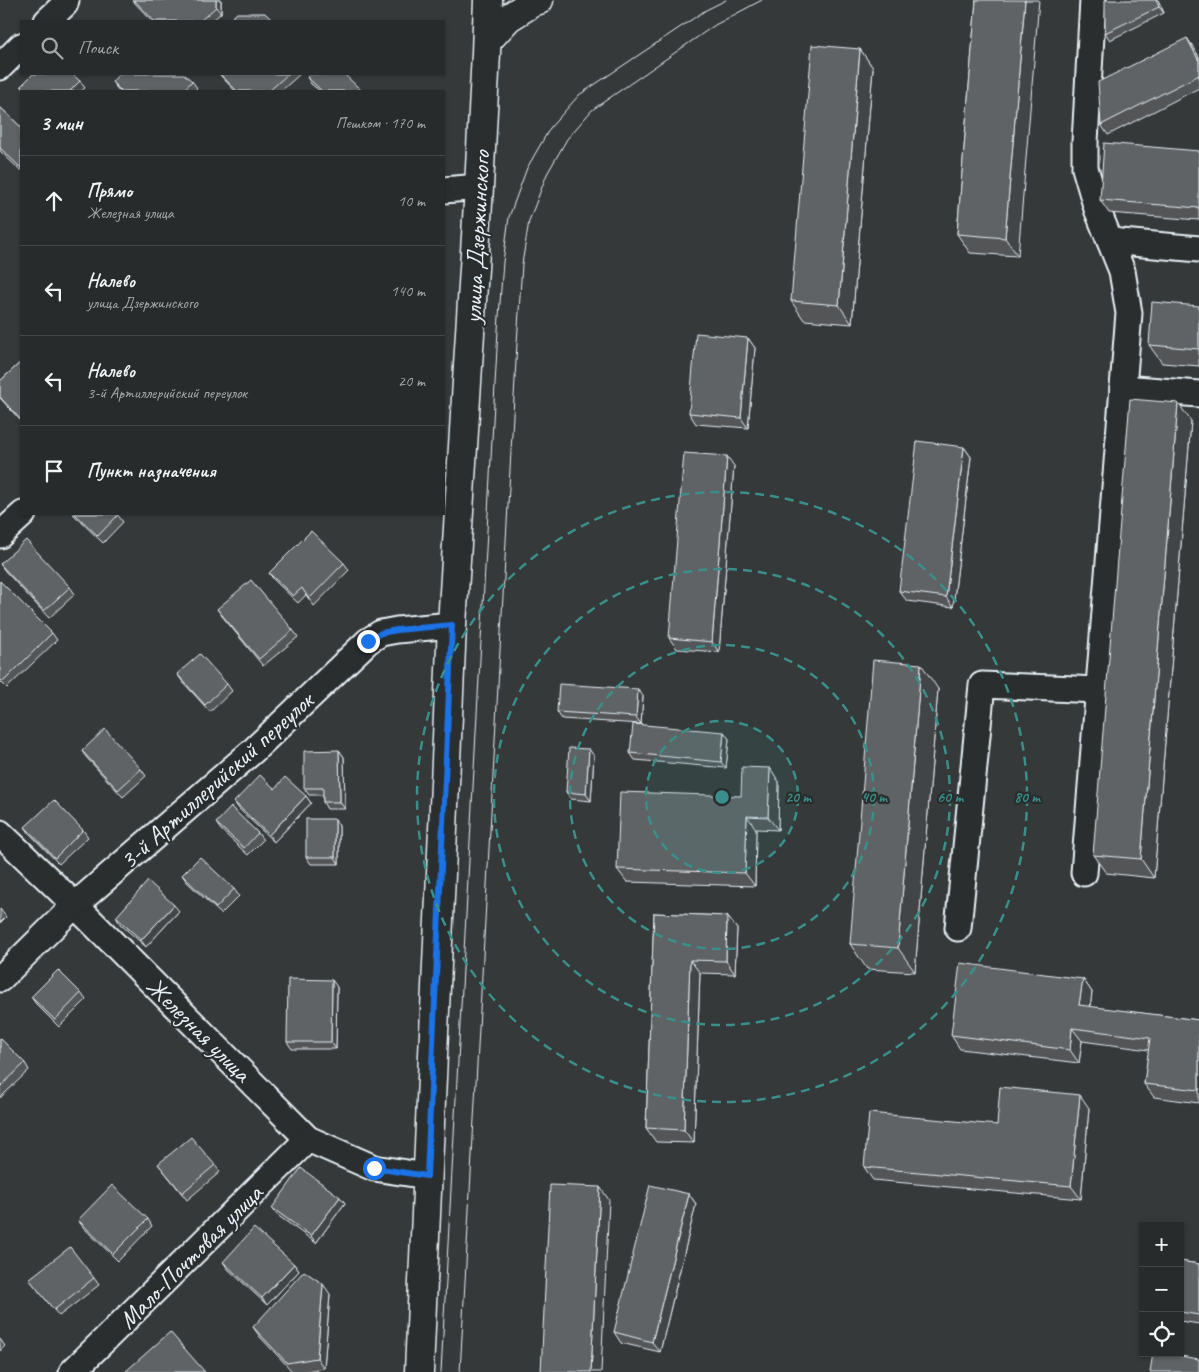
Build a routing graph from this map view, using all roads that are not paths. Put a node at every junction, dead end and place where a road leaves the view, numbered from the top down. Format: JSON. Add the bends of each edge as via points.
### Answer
{"nodes":[{"id":1,"x":66,"y":0,"type":"edge"},
{"id":2,"x":488,"y":0,"type":"edge"},
{"id":3,"x":539,"y":0,"type":"edge"},
{"id":4,"x":1093,"y":0,"type":"edge"},
{"id":5,"x":48,"y":20,"type":"edge"},
{"id":6,"x":487,"y":41,"type":"junction"},
{"id":7,"x":20,"y":47,"type":"edge"},
{"id":8,"x":0,"y":67,"type":"edge"},
{"id":9,"x":479,"y":186,"type":"junction"},
{"id":10,"x":445,"y":190,"type":"edge"},
{"id":11,"x":1110,"y":241,"type":"junction"},
{"id":12,"x":1199,"y":249,"type":"edge"},
{"id":13,"x":1123,"y":388,"type":"junction"},
{"id":14,"x":1199,"y":394,"type":"edge"},
{"id":15,"x":23,"y":515,"type":"edge"},
{"id":16,"x":0,"y":535,"type":"edge"},
{"id":17,"x":452,"y":625,"type":"junction"},
{"id":18,"x":1098,"y":690,"type":"junction"},
{"id":19,"x":0,"y":833,"type":"edge"},
{"id":20,"x":1084,"y":873,"type":"dead end"},
{"id":21,"x":76,"y":905,"type":"junction"},
{"id":22,"x":958,"y":928,"type":"dead end"},
{"id":23,"x":0,"y":979,"type":"edge"},
{"id":24,"x":308,"y":1139,"type":"junction"},
{"id":25,"x":427,"y":1176,"type":"junction"},
{"id":26,"x":72,"y":1372,"type":"edge"},
{"id":27,"x":419,"y":1372,"type":"edge"}],
"edges":[{"from":1,"to":5,"type":"street"},
{"from":2,"to":6,"type":"main road","name":"улица Дзержинского"},
{"from":3,"to":6,"type":"main road","via":[[508,18]]},
{"from":4,"to":11,"type":"street","via":[[1085,168]]},
{"from":6,"to":9,"type":"main road","name":"улица Дзержинского"},
{"from":7,"to":8,"type":"street"},
{"from":9,"to":10,"type":"street"},
{"from":9,"to":17,"type":"main road","name":"улица Дзержинского"},
{"from":11,"to":12,"type":"street"},
{"from":11,"to":13,"type":"street","via":[[1122,271],[1129,313]]},
{"from":13,"to":14,"type":"street"},
{"from":13,"to":18,"type":"street"},
{"from":15,"to":16,"type":"street"},
{"from":17,"to":21,"type":"street","name":"3-й Артиллерийский переулок","via":[[381,633],[368,641],[254,750]]},
{"from":17,"to":25,"type":"main road","name":"улица Дзержинского"},
{"from":18,"to":20,"type":"street"},
{"from":18,"to":22,"type":"street","via":[[982,685]]},
{"from":19,"to":21,"type":"street","name":"Железная улица"},
{"from":21,"to":23,"type":"street","name":"3-й Артиллерийский переулок"},
{"from":21,"to":24,"type":"street","name":"Железная улица"},
{"from":24,"to":25,"type":"street","name":"Железная улица","via":[[374,1168]]},
{"from":24,"to":26,"type":"street","name":"Мало-Почтовая улица"},
{"from":25,"to":27,"type":"main road","name":"улица Дзержинского"}]}
